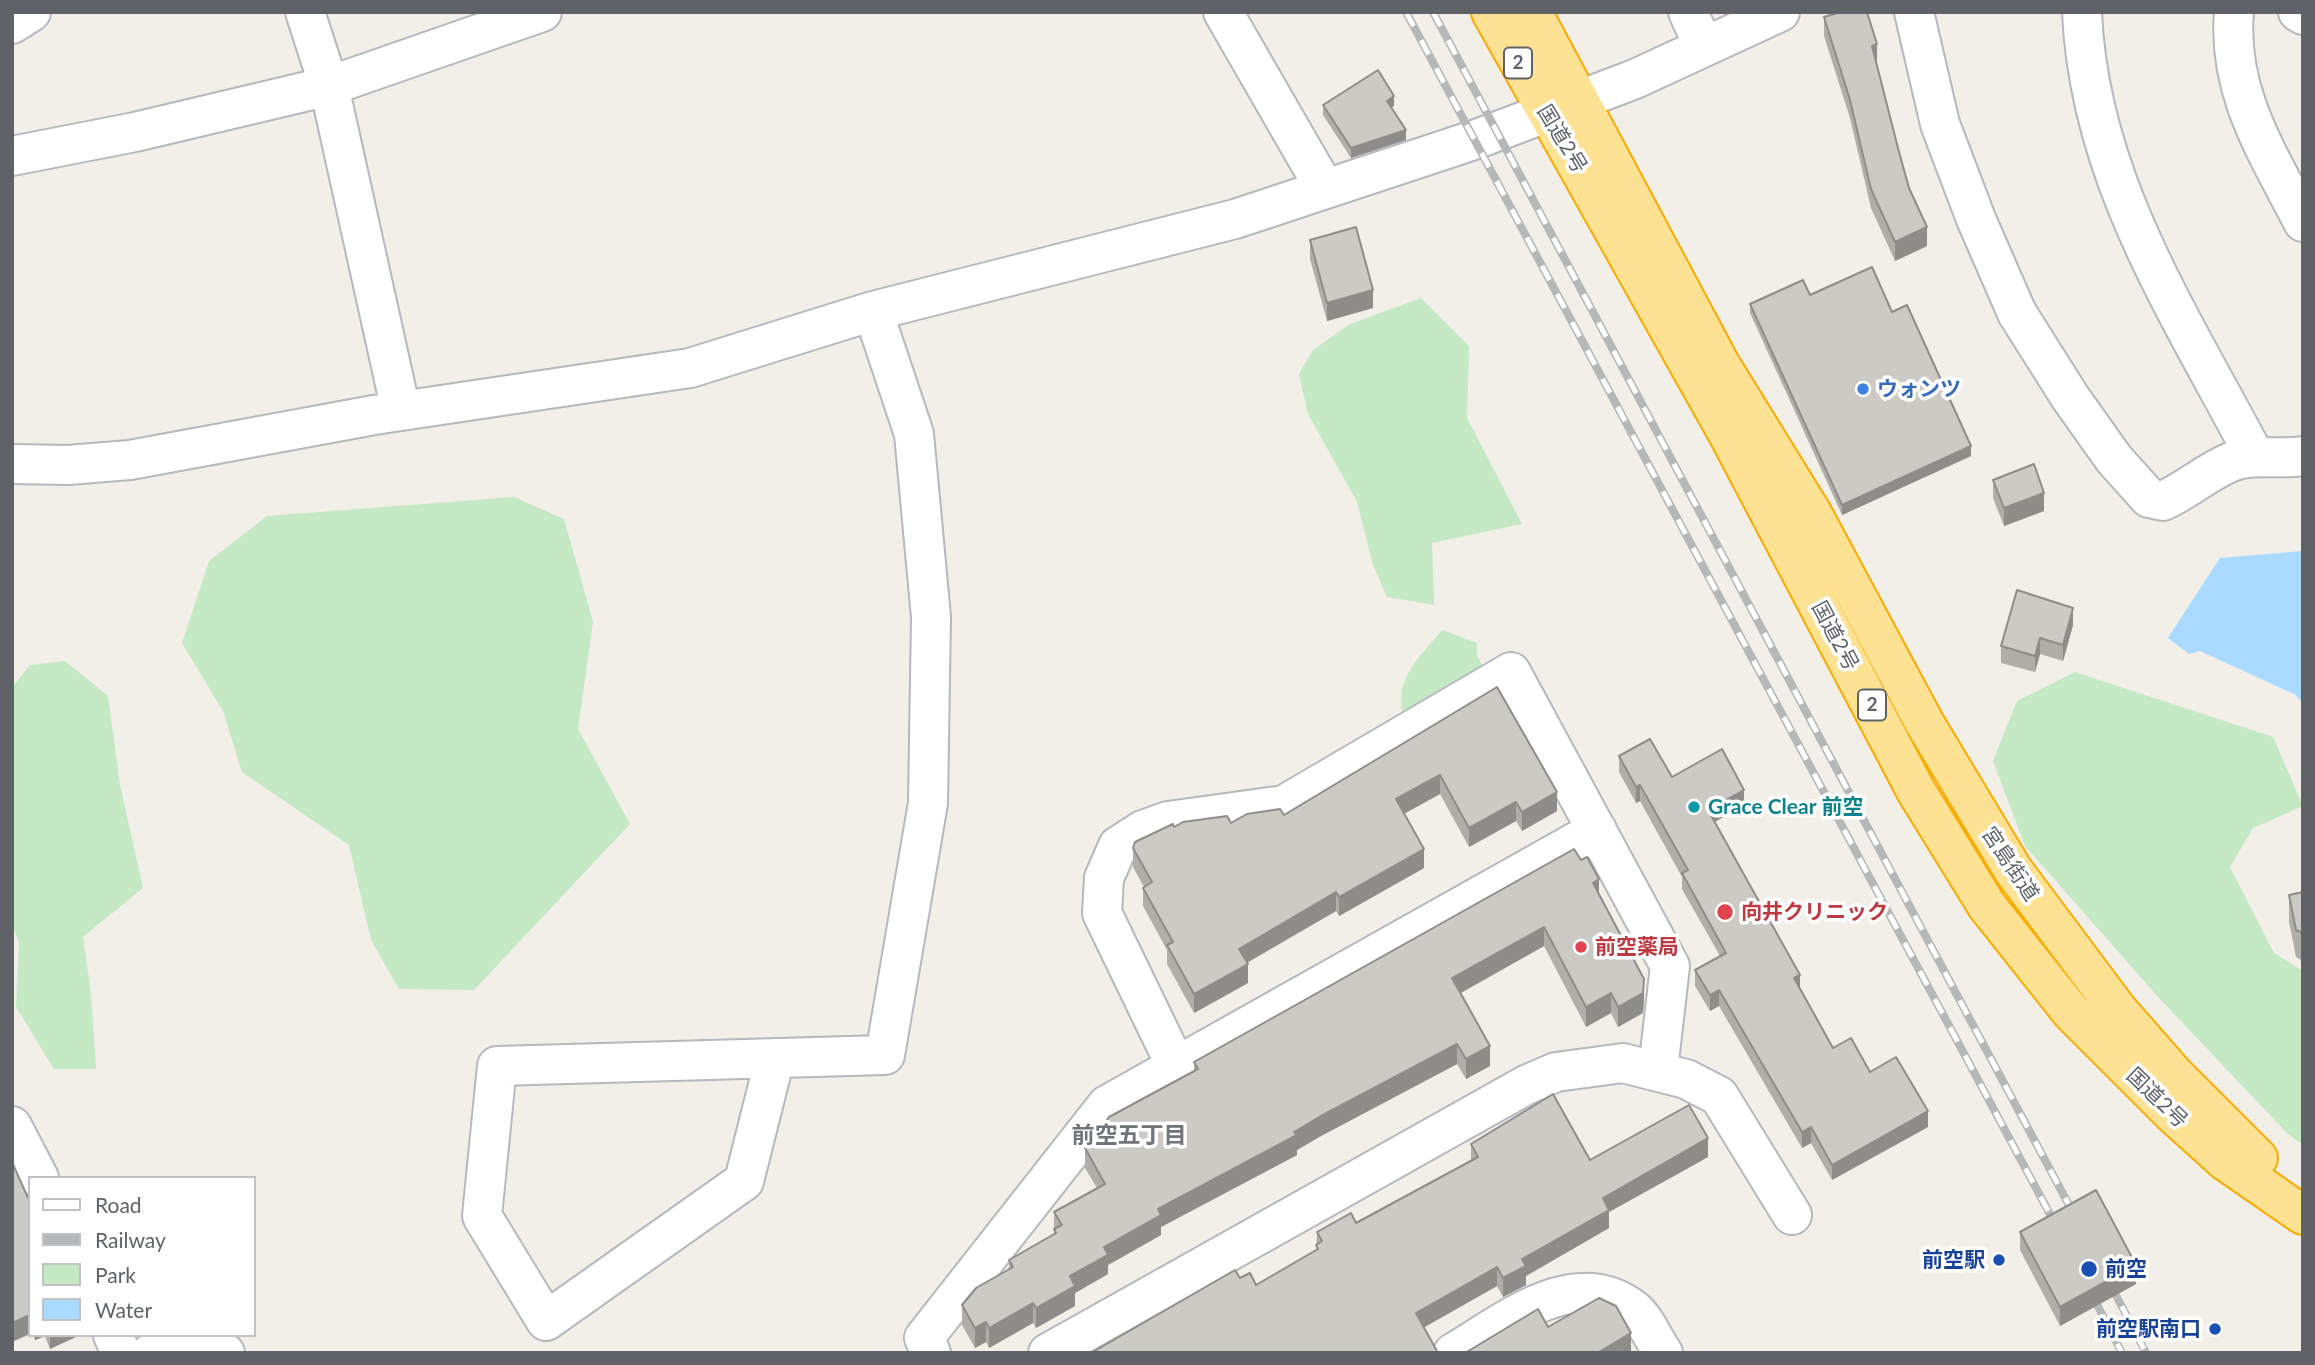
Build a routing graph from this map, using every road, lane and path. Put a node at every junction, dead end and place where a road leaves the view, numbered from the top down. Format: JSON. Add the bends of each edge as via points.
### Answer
{"nodes":[{"id":1,"x":30,"y":12,"type":"edge"},
{"id":2,"x":305,"y":12,"type":"edge"},
{"id":3,"x":1223,"y":12,"type":"edge"},
{"id":4,"x":1491,"y":12,"type":"edge"},
{"id":5,"x":1532,"y":12,"type":"edge"},
{"id":6,"x":1688,"y":12,"type":"edge"},
{"id":7,"x":1780,"y":12,"type":"edge"},
{"id":8,"x":1914,"y":12,"type":"edge"},
{"id":9,"x":2082,"y":12,"type":"edge"},
{"id":10,"x":2234,"y":12,"type":"edge"},
{"id":11,"x":2298,"y":12,"type":"edge"},
{"id":12,"x":537,"y":13,"type":"edge"},
{"id":13,"x":2303,"y":15,"type":"edge"},
{"id":14,"x":12,"y":24,"type":"edge"},
{"id":15,"x":1704,"y":47,"type":"junction"},
{"id":16,"x":329,"y":86,"type":"junction"},
{"id":17,"x":1562,"y":107,"type":"junction"},
{"id":18,"x":12,"y":156,"type":"edge"},
{"id":19,"x":1325,"y":189,"type":"junction"},
{"id":20,"x":2303,"y":222,"type":"edge"},
{"id":21,"x":873,"y":311,"type":"junction"},
{"id":22,"x":401,"y":411,"type":"junction"},
{"id":23,"x":2303,"y":456,"type":"edge"},
{"id":24,"x":2255,"y":457,"type":"junction"},
{"id":25,"x":12,"y":464,"type":"edge"},
{"id":26,"x":1790,"y":475,"type":"joint"},
{"id":27,"x":1597,"y":830,"type":"junction"},
{"id":28,"x":775,"y":1058,"type":"junction"},
{"id":29,"x":1176,"y":1066,"type":"junction"},
{"id":30,"x":1658,"y":1070,"type":"junction"},
{"id":31,"x":12,"y":1126,"type":"edge"},
{"id":32,"x":38,"y":1176,"type":"edge"},
{"id":33,"x":28,"y":1190,"type":"edge"},
{"id":34,"x":12,"y":1197,"type":"edge"},
{"id":35,"x":2303,"y":1199,"type":"edge"},
{"id":36,"x":1792,"y":1215,"type":"dead end"},
{"id":37,"x":2303,"y":1215,"type":"edge"},
{"id":38,"x":114,"y":1337,"type":"edge"},
{"id":39,"x":121,"y":1353,"type":"edge"},
{"id":40,"x":151,"y":1353,"type":"edge"},
{"id":41,"x":225,"y":1353,"type":"edge"},
{"id":42,"x":931,"y":1353,"type":"edge"},
{"id":43,"x":1048,"y":1353,"type":"edge"},
{"id":44,"x":1453,"y":1353,"type":"edge"},
{"id":45,"x":1663,"y":1353,"type":"edge"}],
"edges":[{"from":1,"to":14,"type":"street"},
{"from":2,"to":16,"type":"street"},
{"from":3,"to":19,"type":"street"},
{"from":4,"to":17,"type":"highway","name":"国道2号","number":"2"},
{"from":5,"to":17,"type":"highway","name":"国道2号","number":"2"},
{"from":6,"to":15,"type":"street"},
{"from":7,"to":15,"type":"street"},
{"from":8,"to":24,"type":"street","via":[[1940,124],[2017,313],[2114,459],[2149,498],[2163,501],[2232,462]]},
{"from":9,"to":24,"type":"street","via":[[2095,117],[2115,183],[2143,246]]},
{"from":10,"to":20,"type":"street","via":[[2234,66],[2240,92]]},
{"from":11,"to":13,"type":"street"},
{"from":12,"to":16,"type":"street"},
{"from":15,"to":17,"type":"street"},
{"from":16,"to":18,"type":"street"},
{"from":16,"to":22,"type":"street"},
{"from":17,"to":19,"type":"street"},
{"from":17,"to":26,"type":"highway","name":"国道2号","number":"2"},
{"from":17,"to":37,"type":"highway","name":"国道2号","number":"2","via":[[1588,183],[1729,436],[1923,803],[1987,906],[2071,1012],[2174,1115],[2225,1161]]},
{"from":19,"to":21,"type":"street","via":[[1235,219]]},
{"from":21,"to":22,"type":"street","via":[[690,368]]},
{"from":21,"to":28,"type":"street","via":[[915,434],[930,617],[928,803],[884,1055]]},
{"from":22,"to":25,"type":"street","via":[[130,460]]},
{"from":23,"to":24,"type":"street"},
{"from":26,"to":35,"type":"highway","name":"宮島街道","number":"2","via":[[1967,797],[2042,911],[2174,1074]]},
{"from":27,"to":29,"type":"street"},
{"from":27,"to":29,"type":"street","via":[[1511,672],[1284,805],[1168,821],[1143,830],[1118,846],[1104,878],[1102,912]]},
{"from":27,"to":30,"type":"street","via":[[1670,966]]},
{"from":28,"to":28,"type":"street","via":[[744,1181],[546,1321],[482,1216],[497,1066]]},
{"from":29,"to":42,"type":"street","via":[[1107,1105],[923,1338]]},
{"from":30,"to":36,"type":"street","via":[[1719,1096]]},
{"from":30,"to":43,"type":"street","via":[[1623,1063],[1588,1066],[1556,1072],[1526,1085]]},
{"from":31,"to":32,"type":"street"},
{"from":33,"to":34,"type":"street"},
{"from":38,"to":39,"type":"street"},
{"from":40,"to":41,"type":"street","via":[[169,1346],[202,1344]]},
{"from":44,"to":45,"type":"street","via":[[1545,1300],[1578,1292],[1611,1296],[1635,1310]]}]}
